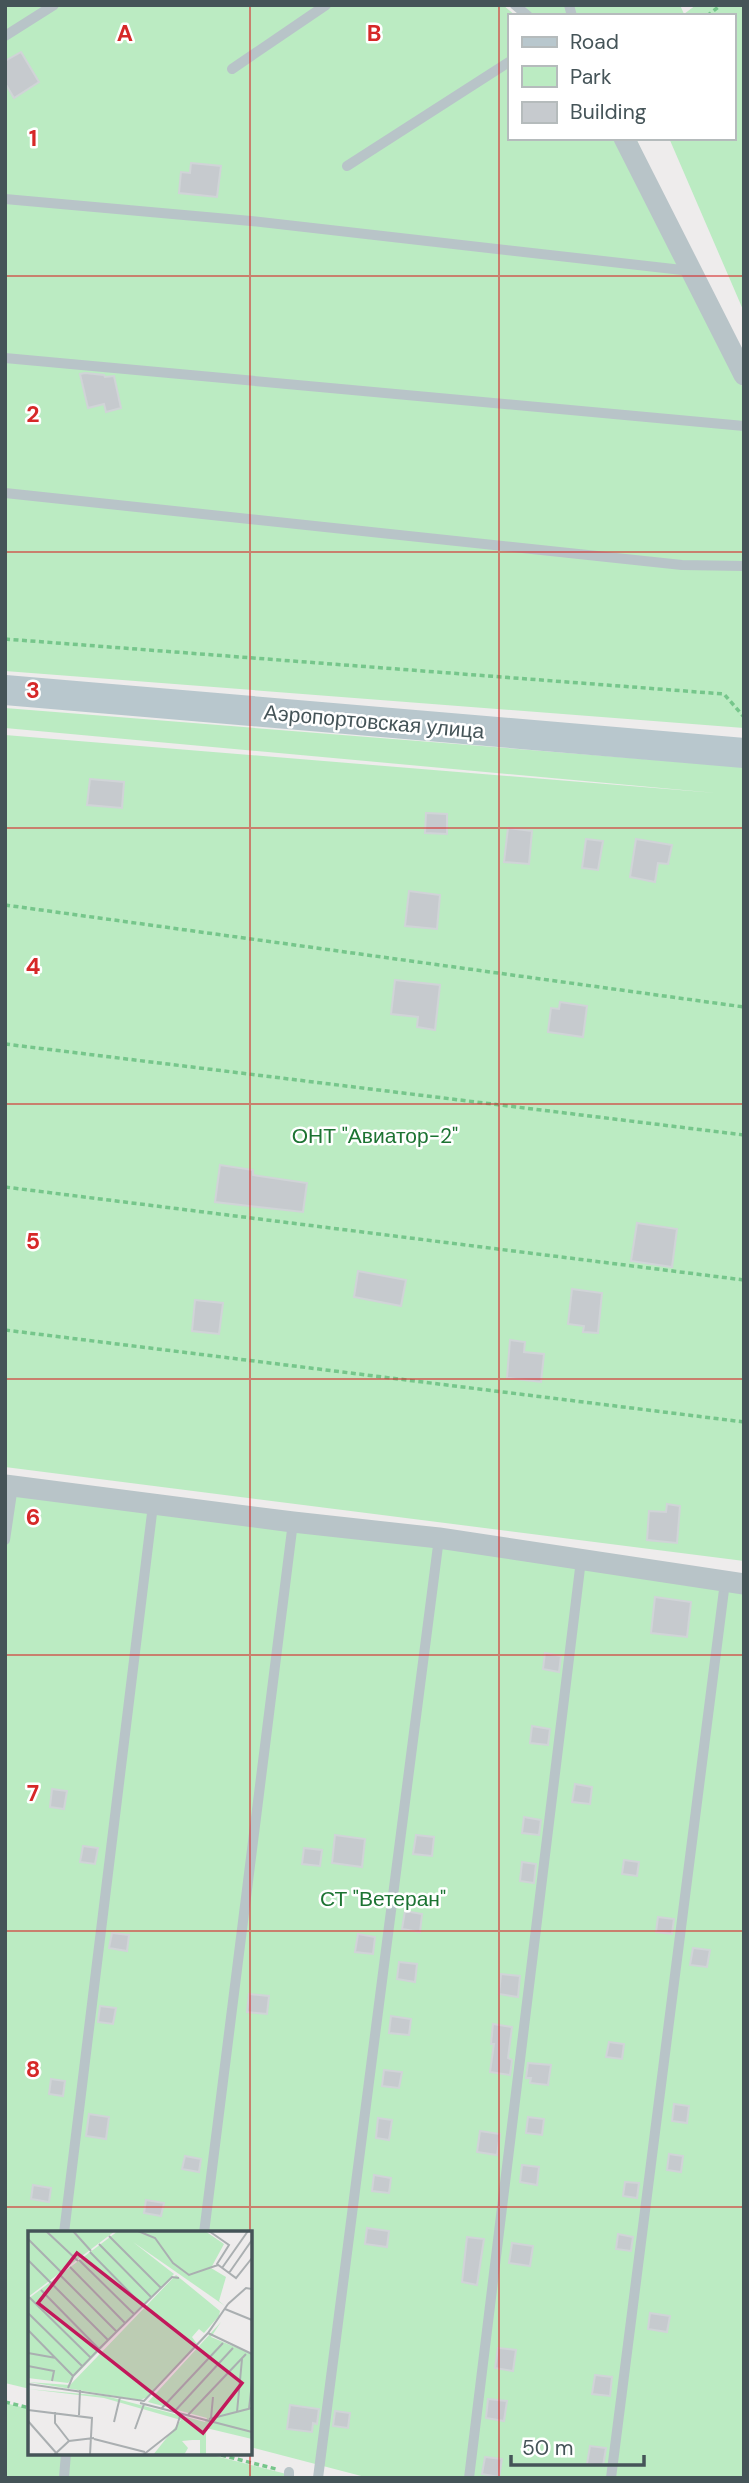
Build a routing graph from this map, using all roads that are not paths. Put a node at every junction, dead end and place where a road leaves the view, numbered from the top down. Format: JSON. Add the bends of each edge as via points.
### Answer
{"nodes":[{"id":1,"x":54,"y":5,"type":"edge"},
{"id":2,"x":326,"y":5,"type":"edge"},
{"id":3,"x":5,"y":36,"type":"edge"},
{"id":4,"x":508,"y":63,"type":"edge"},
{"id":5,"x":232,"y":69,"type":"dead end"},
{"id":6,"x":625,"y":140,"type":"edge"},
{"id":7,"x":347,"y":166,"type":"dead end"},
{"id":8,"x":5,"y":199,"type":"edge"},
{"id":9,"x":691,"y":271,"type":"junction"},
{"id":10,"x":738,"y":348,"type":"edge"},
{"id":11,"x":5,"y":358,"type":"edge"},
{"id":12,"x":744,"y":375,"type":"edge"},
{"id":13,"x":744,"y":426,"type":"edge"},
{"id":14,"x":5,"y":493,"type":"edge"},
{"id":15,"x":744,"y":566,"type":"edge"},
{"id":16,"x":5,"y":690,"type":"edge"},
{"id":17,"x":744,"y":753,"type":"edge"},
{"id":18,"x":9,"y":1485,"type":"edge"},
{"id":19,"x":153,"y":1505,"type":"junction"},
{"id":20,"x":293,"y":1522,"type":"junction"},
{"id":21,"x":439,"y":1538,"type":"junction"},
{"id":22,"x":5,"y":1540,"type":"edge"},
{"id":23,"x":581,"y":1560,"type":"junction"},
{"id":24,"x":734,"y":1583,"type":"edge"},
{"id":25,"x":64,"y":2231,"type":"edge"},
{"id":26,"x":204,"y":2231,"type":"edge"},
{"id":27,"x":66,"y":2455,"type":"edge"},
{"id":28,"x":64,"y":2478,"type":"edge"},
{"id":29,"x":318,"y":2478,"type":"edge"},
{"id":30,"x":469,"y":2478,"type":"edge"},
{"id":31,"x":611,"y":2478,"type":"edge"}],
"edges":[{"from":1,"to":3,"type":"lane"},
{"from":2,"to":5,"type":"lane"},
{"from":4,"to":7,"type":"lane"},
{"from":6,"to":9,"type":"street"},
{"from":8,"to":9,"type":"lane","via":[[251,221]]},
{"from":9,"to":10,"type":"street"},
{"from":10,"to":12,"type":"street"},
{"from":11,"to":13,"type":"lane"},
{"from":14,"to":15,"type":"lane","via":[[682,565]]},
{"from":16,"to":17,"type":"street","name":"Аэропортовская улица"},
{"from":18,"to":19,"type":"street"},
{"from":18,"to":22,"type":"lane"},
{"from":19,"to":20,"type":"street"},
{"from":19,"to":25,"type":"lane"},
{"from":20,"to":21,"type":"street"},
{"from":20,"to":26,"type":"lane"},
{"from":21,"to":23,"type":"street"},
{"from":21,"to":29,"type":"lane"},
{"from":23,"to":24,"type":"street"},
{"from":23,"to":30,"type":"lane"},
{"from":24,"to":31,"type":"lane"},
{"from":27,"to":28,"type":"lane"}]}
